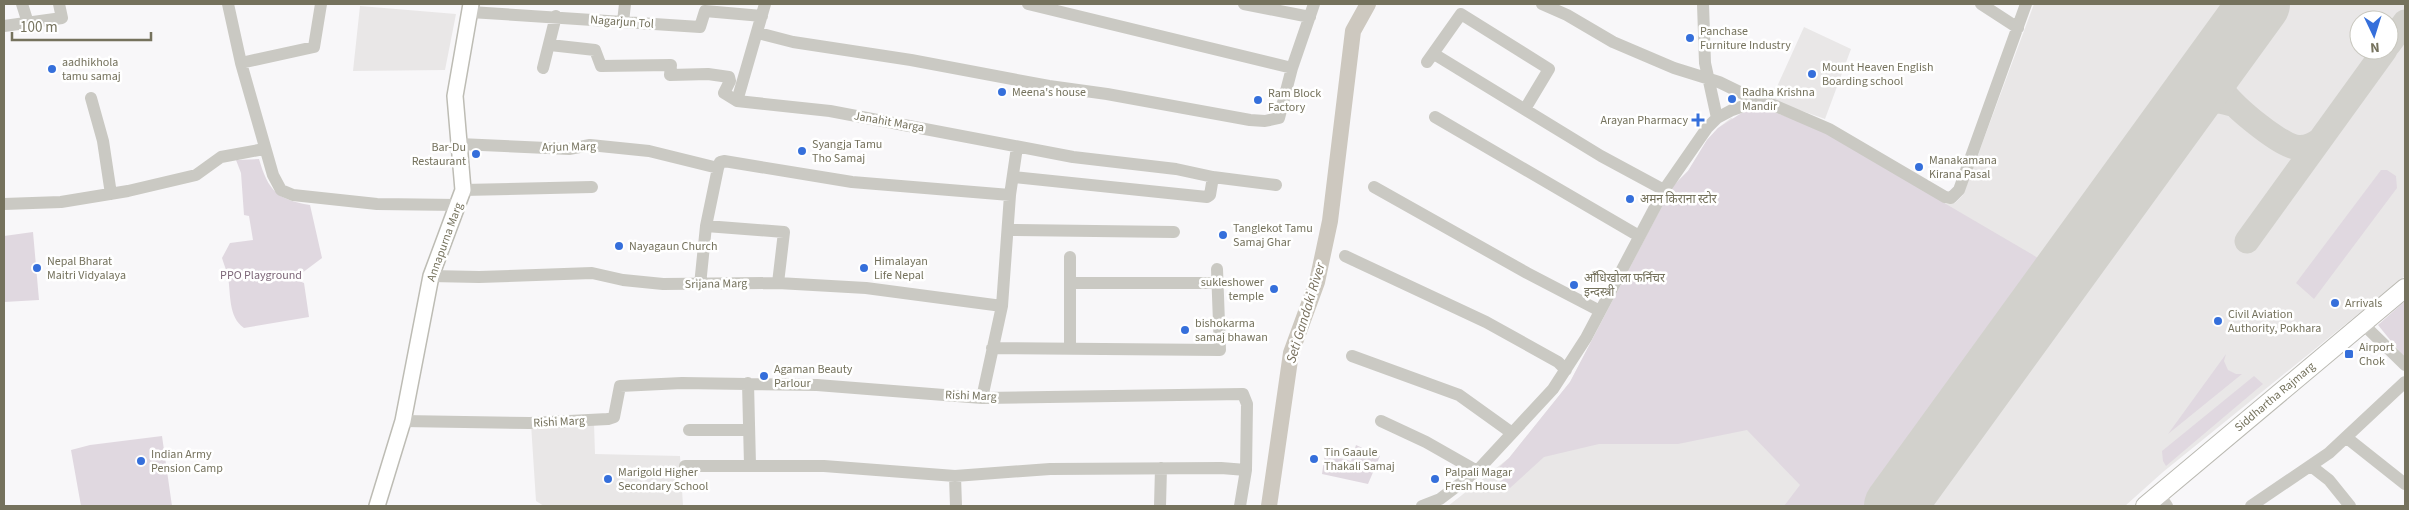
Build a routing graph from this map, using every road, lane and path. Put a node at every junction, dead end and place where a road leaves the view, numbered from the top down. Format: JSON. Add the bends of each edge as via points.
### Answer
{"nodes":[{"id":1,"x":22,"y":4,"type":"edge"},
{"id":2,"x":59,"y":4,"type":"edge"},
{"id":3,"x":228,"y":4,"type":"edge"},
{"id":4,"x":321,"y":4,"type":"edge"},
{"id":5,"x":625,"y":4,"type":"edge"},
{"id":6,"x":1028,"y":4,"type":"edge"},
{"id":7,"x":1244,"y":4,"type":"edge"},
{"id":8,"x":1314,"y":4,"type":"edge"},
{"id":9,"x":1542,"y":4,"type":"edge"},
{"id":10,"x":1703,"y":4,"type":"edge"},
{"id":11,"x":1981,"y":4,"type":"edge"},
{"id":12,"x":2026,"y":4,"type":"edge"},
{"id":13,"x":470,"y":8,"type":"edge"},
{"id":14,"x":764,"y":10,"type":"edge"},
{"id":15,"x":556,"y":16,"type":"junction"},
{"id":16,"x":1310,"y":18,"type":"junction"},
{"id":17,"x":623,"y":22,"type":"junction"},
{"id":18,"x":28,"y":23,"type":"junction"},
{"id":19,"x":4,"y":26,"type":"edge"},
{"id":20,"x":2018,"y":28,"type":"junction"},
{"id":21,"x":758,"y":33,"type":"junction"},
{"id":22,"x":550,"y":45,"type":"junction"},
{"id":23,"x":241,"y":63,"type":"junction"},
{"id":24,"x":543,"y":68,"type":"dead end"},
{"id":25,"x":1292,"y":68,"type":"junction"},
{"id":26,"x":1707,"y":77,"type":"junction"},
{"id":27,"x":91,"y":98,"type":"dead end"},
{"id":28,"x":737,"y":101,"type":"junction"},
{"id":29,"x":1758,"y":101,"type":"junction"},
{"id":30,"x":1525,"y":109,"type":"junction"},
{"id":31,"x":1435,"y":117,"type":"dead end"},
{"id":32,"x":1717,"y":118,"type":"junction"},
{"id":33,"x":459,"y":144,"type":"junction"},
{"id":34,"x":1018,"y":147,"type":"junction"},
{"id":35,"x":264,"y":149,"type":"junction"},
{"id":36,"x":718,"y":168,"type":"junction"},
{"id":37,"x":1013,"y":177,"type":"junction"},
{"id":38,"x":1213,"y":177,"type":"junction"},
{"id":39,"x":1276,"y":185,"type":"dead end"},
{"id":40,"x":592,"y":187,"type":"dead end"},
{"id":41,"x":1374,"y":187,"type":"dead end"},
{"id":42,"x":463,"y":190,"type":"junction"},
{"id":43,"x":1664,"y":190,"type":"junction"},
{"id":44,"x":111,"y":194,"type":"junction"},
{"id":45,"x":1010,"y":196,"type":"junction"},
{"id":46,"x":4,"y":204,"type":"edge"},
{"id":47,"x":459,"y":205,"type":"junction"},
{"id":48,"x":706,"y":226,"type":"junction"},
{"id":49,"x":1008,"y":230,"type":"junction"},
{"id":50,"x":1174,"y":232,"type":"dead end"},
{"id":51,"x":1639,"y":236,"type":"junction"},
{"id":52,"x":1345,"y":256,"type":"dead end"},
{"id":53,"x":1070,"y":257,"type":"dead end"},
{"id":54,"x":1217,"y":269,"type":"dead end"},
{"id":55,"x":431,"y":276,"type":"junction"},
{"id":56,"x":778,"y":283,"type":"junction"},
{"id":57,"x":1070,"y":283,"type":"junction"},
{"id":58,"x":1218,"y":283,"type":"junction"},
{"id":59,"x":700,"y":285,"type":"junction"},
{"id":60,"x":2405,"y":288,"type":"edge"},
{"id":61,"x":1002,"y":306,"type":"junction"},
{"id":62,"x":1600,"y":311,"type":"junction"},
{"id":63,"x":2363,"y":324,"type":"junction"},
{"id":64,"x":992,"y":348,"type":"junction"},
{"id":65,"x":1070,"y":348,"type":"junction"},
{"id":66,"x":1352,"y":356,"type":"dead end"},
{"id":67,"x":2405,"y":365,"type":"edge"},
{"id":68,"x":1566,"y":370,"type":"junction"},
{"id":69,"x":2405,"y":382,"type":"edge"},
{"id":70,"x":748,"y":383,"type":"junction"},
{"id":71,"x":982,"y":398,"type":"junction"},
{"id":72,"x":403,"y":421,"type":"junction"},
{"id":73,"x":1381,"y":421,"type":"dead end"},
{"id":74,"x":689,"y":430,"type":"dead end"},
{"id":75,"x":750,"y":430,"type":"junction"},
{"id":76,"x":1512,"y":433,"type":"junction"},
{"id":77,"x":2347,"y":438,"type":"junction"},
{"id":78,"x":750,"y":465,"type":"junction"},
{"id":79,"x":685,"y":466,"type":"dead end"},
{"id":80,"x":2311,"y":466,"type":"junction"},
{"id":81,"x":1161,"y":468,"type":"junction"},
{"id":82,"x":1246,"y":470,"type":"junction"},
{"id":83,"x":1477,"y":471,"type":"junction"},
{"id":84,"x":955,"y":476,"type":"junction"},
{"id":85,"x":2405,"y":484,"type":"edge"},
{"id":86,"x":2163,"y":500,"type":"edge"},
{"id":87,"x":377,"y":506,"type":"edge"},
{"id":88,"x":956,"y":506,"type":"edge"},
{"id":89,"x":1160,"y":506,"type":"edge"},
{"id":90,"x":1240,"y":506,"type":"edge"},
{"id":91,"x":1422,"y":506,"type":"edge"},
{"id":92,"x":2145,"y":506,"type":"edge"},
{"id":93,"x":2251,"y":506,"type":"edge"},
{"id":94,"x":2350,"y":506,"type":"edge"}],
"edges":[{"from":1,"to":18,"type":"street"},
{"from":2,"to":18,"type":"street","via":[[62,18]]},
{"from":3,"to":23,"type":"street"},
{"from":4,"to":23,"type":"street","via":[[314,46]]},
{"from":5,"to":17,"type":"street"},
{"from":6,"to":25,"type":"street"},
{"from":7,"to":16,"type":"street"},
{"from":8,"to":16,"type":"street"},
{"from":9,"to":26,"type":"street","via":[[1628,49],[1674,68]]},
{"from":10,"to":26,"type":"street"},
{"from":11,"to":20,"type":"street"},
{"from":12,"to":20,"type":"street"},
{"from":13,"to":15,"type":"street","name":"Nagarjun Tol"},
{"from":13,"to":33,"type":"main road","name":"Annapurna Marg","via":[[455,96]]},
{"from":14,"to":17,"type":"street","name":"Nagarjun Tol","via":[[706,10],[700,27]]},
{"from":14,"to":21,"type":"street"},
{"from":15,"to":17,"type":"street","name":"Nagarjun Tol"},
{"from":15,"to":22,"type":"street"},
{"from":16,"to":25,"type":"street"},
{"from":18,"to":19,"type":"street"},
{"from":20,"to":29,"type":"street","via":[[1959,190],[1951,198],[1829,130]]},
{"from":21,"to":25,"type":"street","via":[[793,42],[1265,121],[1279,118]]},
{"from":21,"to":28,"type":"street"},
{"from":22,"to":24,"type":"street"},
{"from":22,"to":28,"type":"street","via":[[595,50],[601,66],[671,65],[670,75],[728,77],[730,80],[724,93]]},
{"from":23,"to":35,"type":"street"},
{"from":26,"to":29,"type":"street"},
{"from":26,"to":32,"type":"street"},
{"from":27,"to":44,"type":"street"},
{"from":28,"to":34,"type":"street","name":"Janahit Marga","via":[[830,111]]},
{"from":29,"to":32,"type":"street","via":[[1743,104]]},
{"from":30,"to":30,"type":"street","via":[[1431,58],[1461,14],[1549,69]]},
{"from":30,"to":43,"type":"street"},
{"from":31,"to":51,"type":"street"},
{"from":32,"to":43,"type":"street"},
{"from":33,"to":36,"type":"street","name":"Arjun Marg","via":[[569,149],[590,145],[649,150]]},
{"from":33,"to":42,"type":"main road","name":"Annapurna Marg"},
{"from":34,"to":37,"type":"street"},
{"from":34,"to":38,"type":"street","name":"Janahit Marga"},
{"from":35,"to":44,"type":"street","via":[[221,157],[196,175]]},
{"from":35,"to":47,"type":"street","via":[[281,190],[293,195],[377,204]]},
{"from":36,"to":45,"type":"street","via":[[724,160],[852,182]]},
{"from":36,"to":48,"type":"street"},
{"from":37,"to":38,"type":"street","via":[[1207,197]]},
{"from":37,"to":45,"type":"street"},
{"from":38,"to":39,"type":"street","name":"Janahit Marga"},
{"from":40,"to":42,"type":"street"},
{"from":41,"to":62,"type":"street"},
{"from":42,"to":47,"type":"main road","name":"Annapurna Marg"},
{"from":43,"to":51,"type":"street"},
{"from":44,"to":46,"type":"street","via":[[61,202]]},
{"from":45,"to":49,"type":"street"},
{"from":47,"to":55,"type":"main road","name":"Annapurna Marg"},
{"from":48,"to":56,"type":"street","via":[[784,232]]},
{"from":48,"to":59,"type":"street"},
{"from":49,"to":50,"type":"street"},
{"from":49,"to":61,"type":"street"},
{"from":51,"to":62,"type":"street"},
{"from":52,"to":68,"type":"street","via":[[1486,322],[1558,362]]},
{"from":53,"to":57,"type":"street"},
{"from":54,"to":58,"type":"street"},
{"from":55,"to":59,"type":"street","name":"Srijana Marg","via":[[592,273],[631,281]]},
{"from":55,"to":72,"type":"main road","name":"Annapurna Marg"},
{"from":56,"to":59,"type":"street","name":"Srijana Marg"},
{"from":56,"to":61,"type":"street","name":"Srijana Marg","via":[[866,288]]},
{"from":57,"to":58,"type":"street"},
{"from":57,"to":65,"type":"street"},
{"from":58,"to":65,"type":"street","via":[[1220,350]]},
{"from":60,"to":63,"type":"highway","name":"Siddhartha Rajmarg"},
{"from":61,"to":64,"type":"street"},
{"from":62,"to":68,"type":"street"},
{"from":63,"to":67,"type":"street"},
{"from":63,"to":86,"type":"highway","name":"Siddhartha Rajmarg"},
{"from":64,"to":65,"type":"street"},
{"from":64,"to":71,"type":"street"},
{"from":66,"to":76,"type":"street","via":[[1459,395]]},
{"from":68,"to":76,"type":"street"},
{"from":69,"to":77,"type":"street"},
{"from":70,"to":71,"type":"street","name":"Rishi Marg"},
{"from":70,"to":72,"type":"street","name":"Rishi Marg","via":[[620,386],[614,417],[608,419],[530,423]]},
{"from":70,"to":75,"type":"street"},
{"from":71,"to":82,"type":"street","name":"Rishi Marg","via":[[1193,393],[1245,395]]},
{"from":72,"to":87,"type":"main road","name":"Annapurna Marg"},
{"from":73,"to":83,"type":"street"},
{"from":74,"to":75,"type":"street"},
{"from":75,"to":78,"type":"street"},
{"from":76,"to":83,"type":"street"},
{"from":77,"to":80,"type":"street"},
{"from":77,"to":85,"type":"street"},
{"from":78,"to":79,"type":"street"},
{"from":78,"to":84,"type":"street","via":[[824,466]]},
{"from":80,"to":93,"type":"street"},
{"from":80,"to":94,"type":"street","via":[[2329,480]]},
{"from":81,"to":82,"type":"street"},
{"from":81,"to":84,"type":"street","via":[[1050,469]]},
{"from":81,"to":89,"type":"street"},
{"from":82,"to":90,"type":"street"},
{"from":83,"to":91,"type":"street","via":[[1440,499]]},
{"from":84,"to":88,"type":"street"},
{"from":86,"to":92,"type":"highway","name":"Siddhartha Rajmarg"}]}
